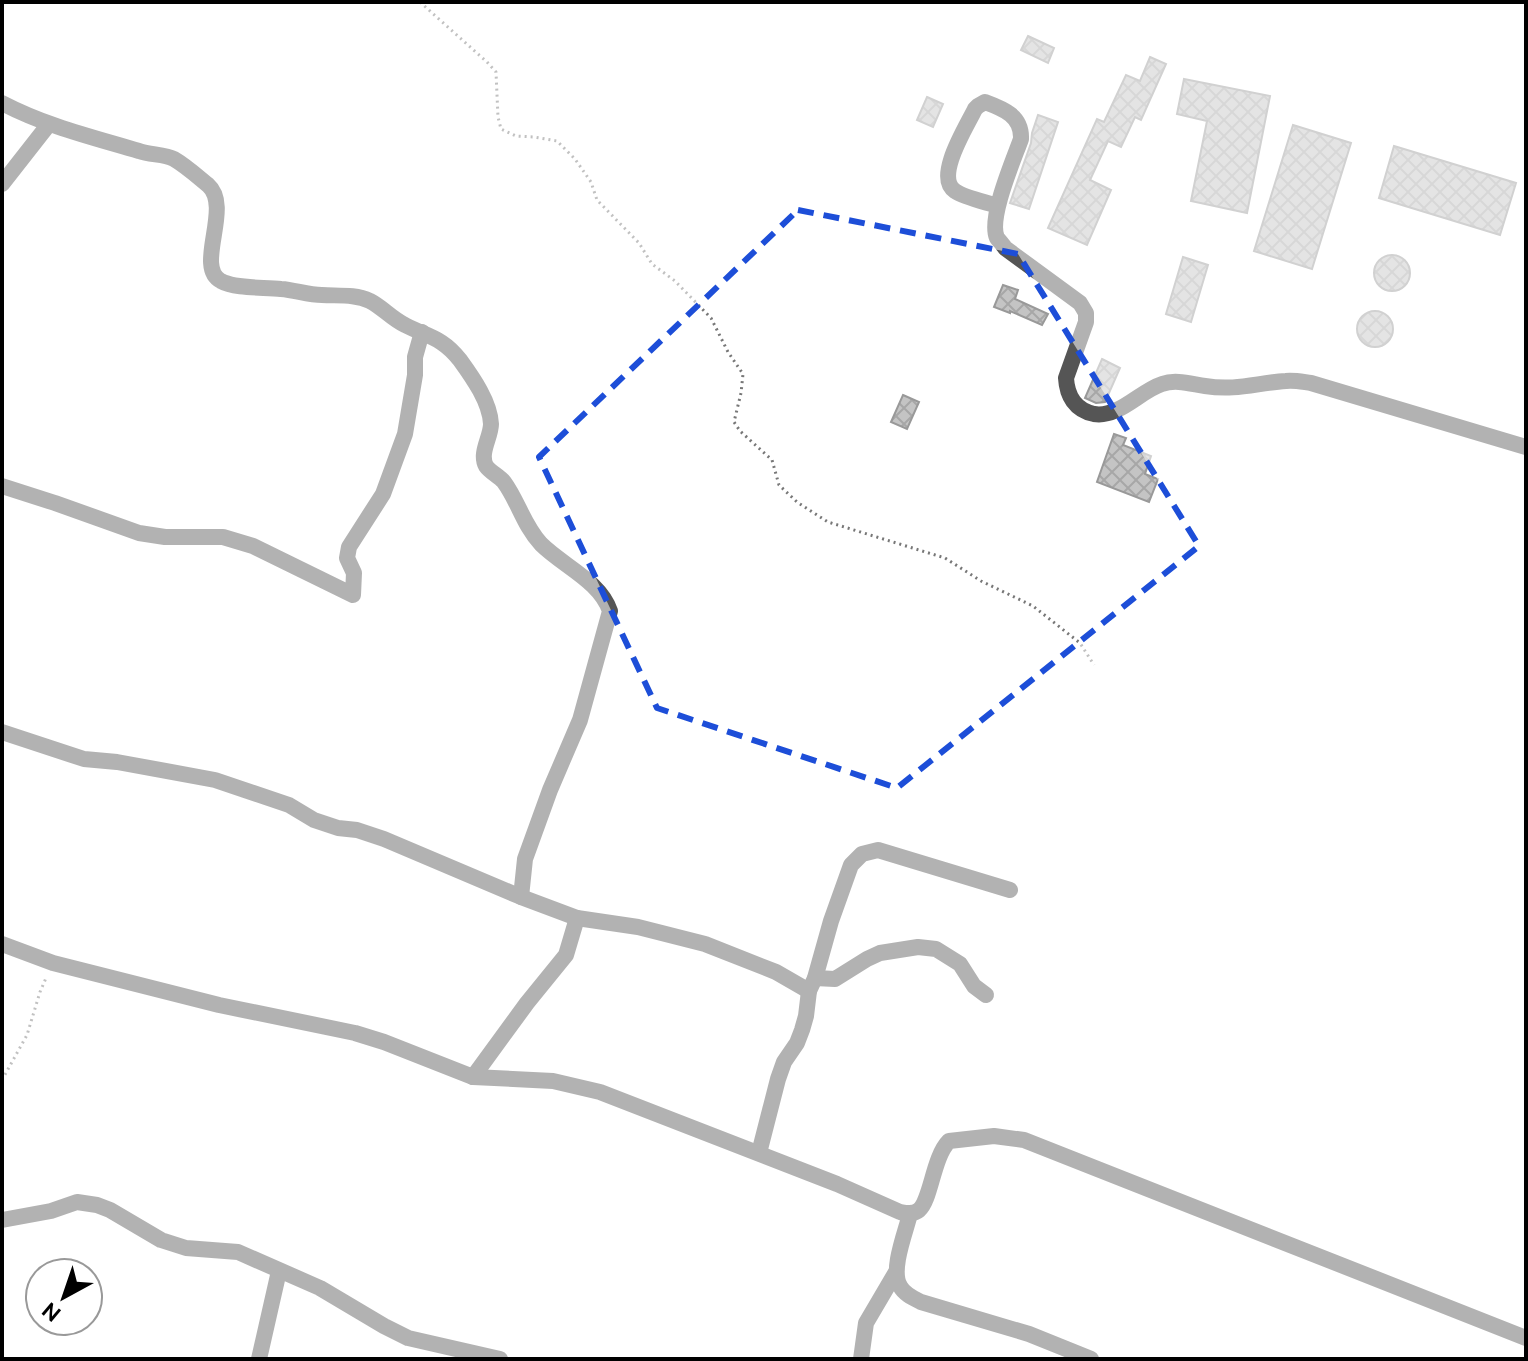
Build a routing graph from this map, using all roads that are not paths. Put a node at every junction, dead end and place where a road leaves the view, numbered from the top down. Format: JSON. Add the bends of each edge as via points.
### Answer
{"nodes":[{"id":1,"x":2,"y":103,"type":"edge"},
{"id":2,"x":49,"y":124,"type":"junction"},
{"id":3,"x":2,"y":184,"type":"edge"},
{"id":4,"x":998,"y":206,"type":"junction"},
{"id":5,"x":422,"y":332,"type":"junction"},
{"id":6,"x":1526,"y":447,"type":"edge"},
{"id":7,"x":2,"y":486,"type":"edge"},
{"id":8,"x":2,"y":732,"type":"edge"},
{"id":9,"x":1010,"y":890,"type":"dead end"},
{"id":10,"x":521,"y":897,"type":"junction"},
{"id":11,"x":577,"y":918,"type":"junction"},
{"id":12,"x":2,"y":944,"type":"edge"},
{"id":13,"x":812,"y":984,"type":"junction"},
{"id":14,"x":986,"y":995,"type":"dead end"},
{"id":15,"x":473,"y":1077,"type":"junction"},
{"id":16,"x":759,"y":1153,"type":"junction"},
{"id":17,"x":910,"y":1214,"type":"junction"},
{"id":18,"x":2,"y":1220,"type":"edge"},
{"id":19,"x":279,"y":1271,"type":"junction"},
{"id":20,"x":896,"y":1272,"type":"junction"},
{"id":21,"x":1526,"y":1338,"type":"edge"},
{"id":22,"x":259,"y":1359,"type":"edge"},
{"id":23,"x":500,"y":1359,"type":"edge"},
{"id":24,"x":861,"y":1359,"type":"edge"},
{"id":25,"x":1091,"y":1359,"type":"edge"}],
"edges":[{"from":1,"to":2,"type":"street"},
{"from":2,"to":3,"type":"street"},
{"from":2,"to":5,"type":"street","via":[[172,157],[212,188],[218,207],[212,272],[220,281],[356,296]]},
{"from":4,"to":4,"type":"street","via":[[1022,130],[1012,115],[985,102],[975,109],[947,177],[955,191]]},
{"from":4,"to":6,"type":"street","via":[[997,238],[1005,248],[1080,303],[1086,313],[1066,387],[1078,406],[1094,414],[1111,413],[1164,383],[1230,389],[1289,380]]},
{"from":5,"to":7,"type":"street","via":[[405,434],[383,494],[349,547],[353,595],[253,546],[223,537],[139,533]]},
{"from":5,"to":10,"type":"street","via":[[438,338],[459,359],[489,410],[486,466],[504,481],[541,544],[595,588],[610,611],[580,720],[525,859]]},
{"from":8,"to":10,"type":"street","via":[[84,759],[215,780],[289,805],[314,820],[384,839]]},
{"from":9,"to":13,"type":"street","via":[[878,850],[862,854],[851,865]]},
{"from":10,"to":11,"type":"street"},
{"from":11,"to":13,"type":"street","via":[[705,944]]},
{"from":11,"to":15,"type":"street","via":[[566,955]]},
{"from":12,"to":15,"type":"street","via":[[53,963],[219,1005],[355,1033]]},
{"from":13,"to":14,"type":"street","via":[[835,979],[880,953],[918,947],[936,949],[960,964]]},
{"from":13,"to":16,"type":"street","via":[[797,1043],[778,1079]]},
{"from":15,"to":16,"type":"street","via":[[553,1081],[600,1092]]},
{"from":16,"to":17,"type":"street"},
{"from":17,"to":20,"type":"street"},
{"from":17,"to":21,"type":"street","via":[[924,1203],[940,1152],[949,1141],[994,1136],[1024,1140]]},
{"from":18,"to":19,"type":"street","via":[[77,1202],[97,1205],[161,1240],[186,1248],[238,1252]]},
{"from":19,"to":22,"type":"street"},
{"from":19,"to":23,"type":"street","via":[[408,1338]]},
{"from":20,"to":24,"type":"street","via":[[866,1323]]},
{"from":20,"to":25,"type":"street","via":[[906,1294],[921,1302]]}]}
